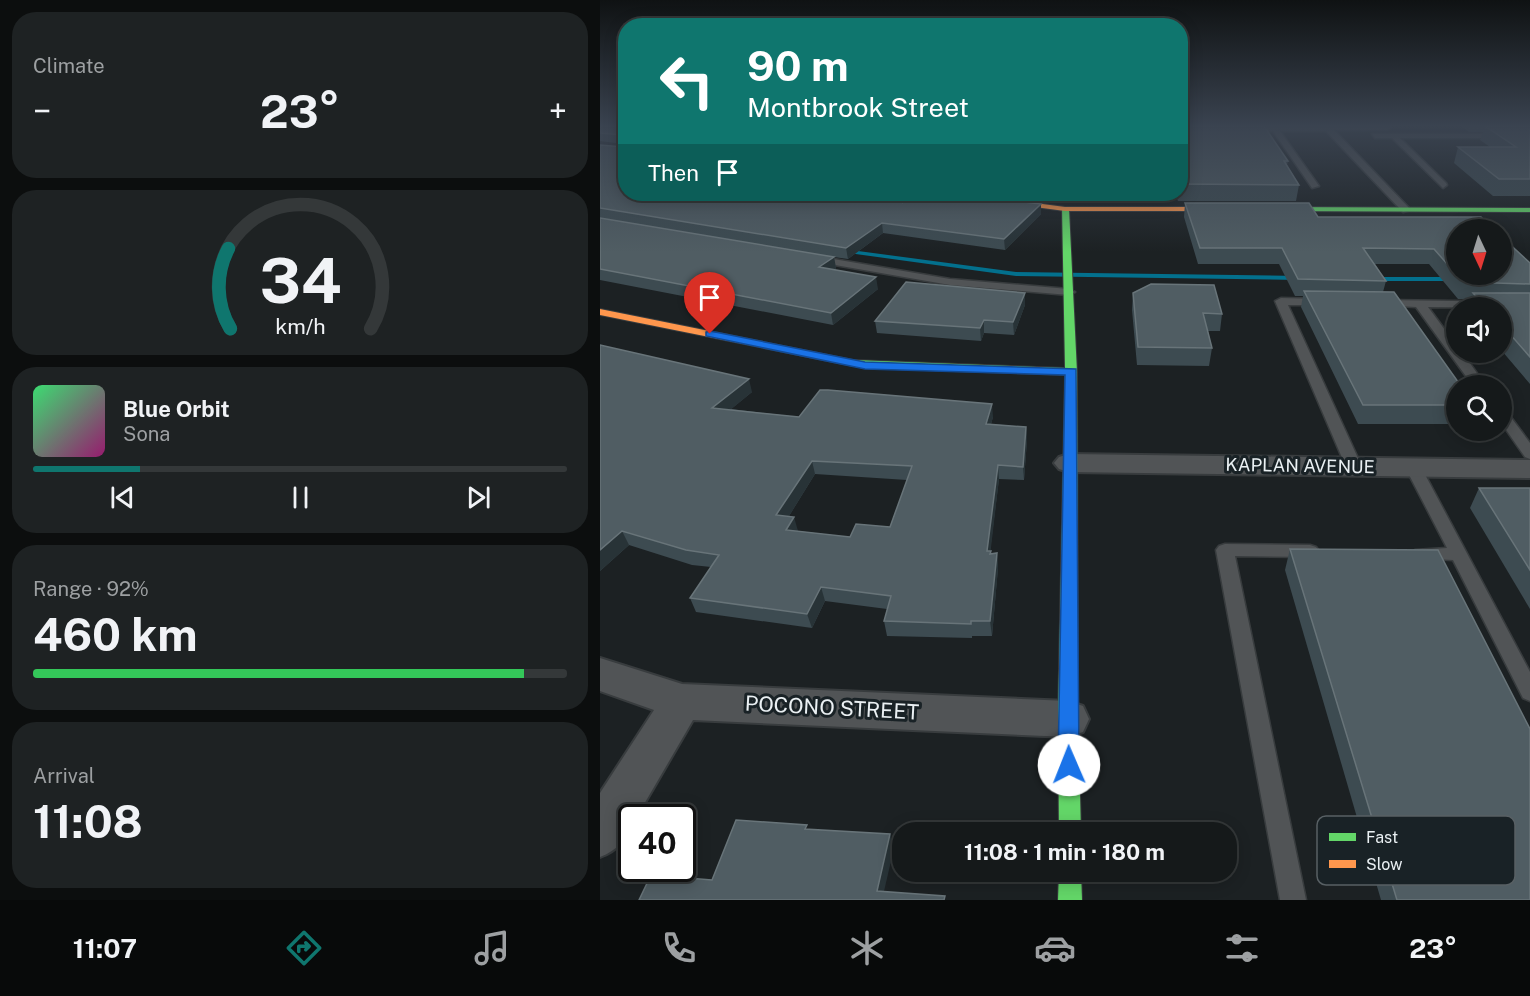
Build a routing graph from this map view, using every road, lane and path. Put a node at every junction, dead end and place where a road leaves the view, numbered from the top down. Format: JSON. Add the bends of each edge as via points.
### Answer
{"nodes":[{"id":1,"x":1303,"y":168,"type":"edge"},
{"id":2,"x":1366,"y":168,"type":"edge"},
{"id":3,"x":1426,"y":168,"type":"edge"},
{"id":4,"x":1443,"y":185,"type":"dead end"},
{"id":5,"x":1315,"y":186,"type":"dead end"},
{"id":6,"x":1005,"y":201,"type":"edge"},
{"id":7,"x":1065,"y":209,"type":"junction"},
{"id":8,"x":1406,"y":210,"type":"junction"},
{"id":9,"x":1530,"y":210,"type":"edge"},
{"id":10,"x":800,"y":256,"type":"edge"},
{"id":11,"x":1068,"y":281,"type":"junction"},
{"id":12,"x":1339,"y":302,"type":"edge"},
{"id":13,"x":1373,"y":303,"type":"edge"},
{"id":14,"x":1419,"y":303,"type":"junction"},
{"id":15,"x":1530,"y":304,"type":"edge"},
{"id":16,"x":600,"y":312,"type":"edge"},
{"id":17,"x":1071,"y":372,"type":"junction"},
{"id":18,"x":1472,"y":375,"type":"edge"},
{"id":19,"x":1512,"y":429,"type":"edge"},
{"id":20,"x":1530,"y":454,"type":"edge"},
{"id":21,"x":1069,"y":463,"type":"junction"},
{"id":22,"x":1354,"y":467,"type":"junction"},
{"id":23,"x":1413,"y":467,"type":"junction"},
{"id":24,"x":1530,"y":469,"type":"edge"},
{"id":25,"x":1330,"y":552,"type":"edge"},
{"id":26,"x":1401,"y":553,"type":"edge"},
{"id":27,"x":1459,"y":554,"type":"junction"},
{"id":28,"x":600,"y":674,"type":"edge"},
{"id":29,"x":1530,"y":692,"type":"edge"},
{"id":30,"x":682,"y":702,"type":"junction"},
{"id":31,"x":1068,"y":719,"type":"junction"},
{"id":32,"x":1070,"y":822,"type":"edge"},
{"id":33,"x":600,"y":834,"type":"edge"},
{"id":34,"x":1070,"y":882,"type":"edge"},
{"id":35,"x":1070,"y":900,"type":"edge"},
{"id":36,"x":1293,"y":900,"type":"edge"}],
"edges":[{"from":1,"to":5,"type":"lane"},
{"from":2,"to":8,"type":"lane"},
{"from":3,"to":4,"type":"lane"},
{"from":6,"to":7,"type":"street"},
{"from":7,"to":8,"type":"street"},
{"from":7,"to":11,"type":"street"},
{"from":8,"to":9,"type":"street"},
{"from":10,"to":11,"type":"lane","via":[[950,282]]},
{"from":11,"to":17,"type":"street"},
{"from":12,"to":22,"type":"lane","via":[[1281,301]]},
{"from":13,"to":14,"type":"lane"},
{"from":14,"to":15,"type":"lane"},
{"from":14,"to":18,"type":"lane"},
{"from":16,"to":17,"type":"street","via":[[865,365]]},
{"from":17,"to":21,"type":"street"},
{"from":19,"to":20,"type":"lane"},
{"from":21,"to":22,"type":"street","name":"KAPLAN AVENUE"},
{"from":21,"to":31,"type":"street"},
{"from":22,"to":23,"type":"street","name":"KAPLAN AVENUE"},
{"from":23,"to":24,"type":"street","name":"KAPLAN AVENUE"},
{"from":23,"to":27,"type":"lane"},
{"from":25,"to":36,"type":"lane","via":[[1225,550]]},
{"from":26,"to":27,"type":"lane"},
{"from":27,"to":29,"type":"lane"},
{"from":28,"to":30,"type":"street","name":"POCONO STREET"},
{"from":30,"to":31,"type":"street","name":"POCONO STREET"},
{"from":30,"to":33,"type":"street"},
{"from":31,"to":32,"type":"street"},
{"from":34,"to":35,"type":"street"}]}
